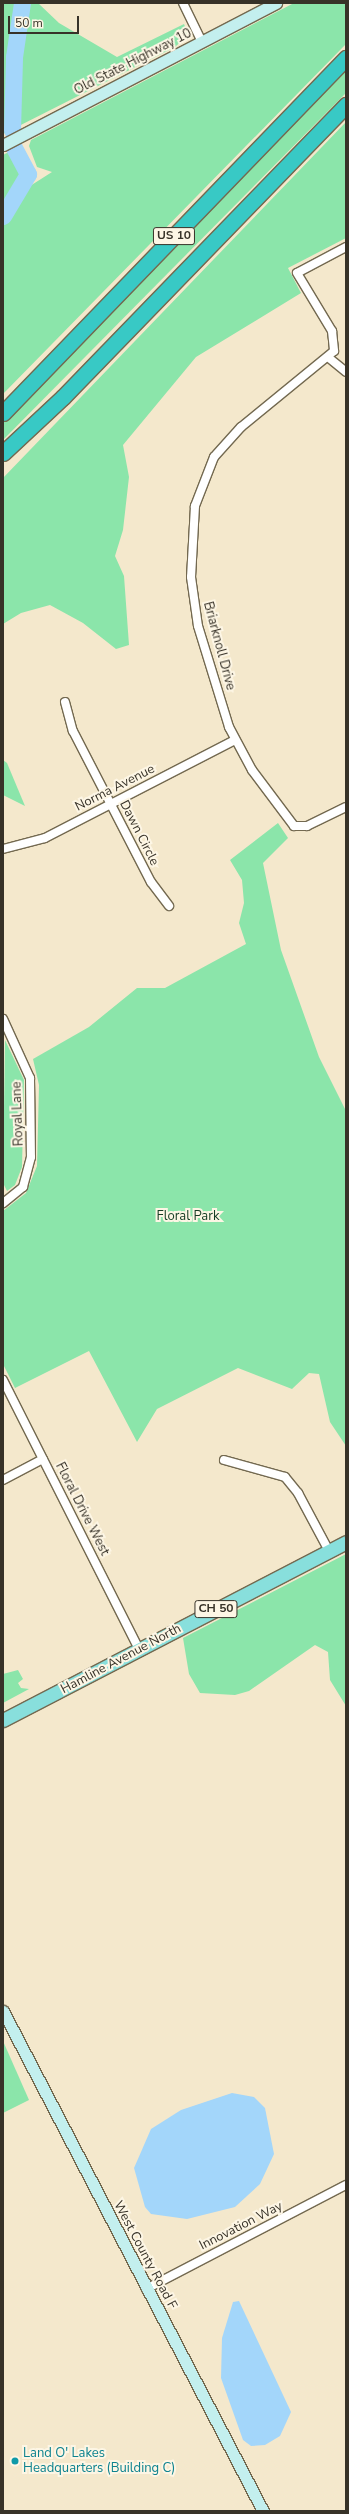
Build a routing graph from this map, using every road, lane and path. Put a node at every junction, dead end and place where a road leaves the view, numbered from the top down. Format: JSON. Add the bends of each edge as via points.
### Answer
{"nodes":[{"id":1,"x":182,"y":3,"type":"edge"},
{"id":2,"x":276,"y":3,"type":"edge"},
{"id":3,"x":202,"y":42,"type":"junction"},
{"id":4,"x":346,"y":58,"type":"edge"},
{"id":5,"x":346,"y":105,"type":"edge"},
{"id":6,"x":3,"y":144,"type":"edge"},
{"id":7,"x":346,"y":247,"type":"edge"},
{"id":8,"x":329,"y":358,"type":"junction"},
{"id":9,"x":346,"y":372,"type":"edge"},
{"id":10,"x":3,"y":413,"type":"edge"},
{"id":11,"x":3,"y":453,"type":"edge"},
{"id":12,"x":65,"y":702,"type":"dead end"},
{"id":13,"x":235,"y":740,"type":"junction"},
{"id":14,"x":111,"y":803,"type":"junction"},
{"id":15,"x":346,"y":806,"type":"edge"},
{"id":16,"x":3,"y":849,"type":"edge"},
{"id":17,"x":169,"y":906,"type":"dead end"},
{"id":18,"x":3,"y":1019,"type":"edge"},
{"id":19,"x":3,"y":1203,"type":"edge"},
{"id":20,"x":3,"y":1380,"type":"edge"},
{"id":21,"x":43,"y":1459,"type":"junction"},
{"id":22,"x":224,"y":1460,"type":"dead end"},
{"id":23,"x":3,"y":1480,"type":"edge"},
{"id":24,"x":346,"y":1542,"type":"edge"},
{"id":25,"x":329,"y":1551,"type":"junction"},
{"id":26,"x":140,"y":1649,"type":"junction"},
{"id":27,"x":3,"y":1720,"type":"edge"},
{"id":28,"x":3,"y":2011,"type":"edge"},
{"id":29,"x":346,"y":2185,"type":"edge"},
{"id":30,"x":146,"y":2289,"type":"junction"},
{"id":31,"x":263,"y":2511,"type":"edge"}],
"edges":[{"from":1,"to":3,"type":"street"},
{"from":2,"to":3,"type":"street","name":"Old State Highway 10"},
{"from":3,"to":6,"type":"street","name":"Old State Highway 10"},
{"from":4,"to":10,"type":"highway","number":"US 10"},
{"from":5,"to":11,"type":"highway","number":"US 10","via":[[63,397]]},
{"from":7,"to":8,"type":"street","via":[[297,273],[332,331],[334,351]]},
{"from":8,"to":9,"type":"street"},
{"from":8,"to":13,"type":"street","name":"Briarknoll Drive","via":[[224,442],[198,492],[192,532],[194,600],[198,626]]},
{"from":12,"to":14,"type":"street","name":"Dawn Circle","via":[[73,731]]},
{"from":13,"to":14,"type":"street","name":"Norma Avenue"},
{"from":13,"to":15,"type":"street","name":"Briarknoll Drive","via":[[282,815],[301,828]]},
{"from":14,"to":16,"type":"street","name":"Norma Avenue","via":[[45,838]]},
{"from":14,"to":17,"type":"street","name":"Dawn Circle","via":[[151,882]]},
{"from":18,"to":19,"type":"street","name":"Royal Lane","via":[[30,1078],[31,1157],[23,1187]]},
{"from":20,"to":21,"type":"street","name":"Floral Drive West"},
{"from":21,"to":23,"type":"street"},
{"from":21,"to":26,"type":"street","name":"Floral Drive West"},
{"from":22,"to":25,"type":"street","via":[[285,1477],[298,1493]]},
{"from":24,"to":25,"type":"main road","name":"Hamline Avenue North","number":"CH 50"},
{"from":25,"to":26,"type":"main road","name":"Hamline Avenue North","number":"CH 50"},
{"from":26,"to":27,"type":"main road","name":"Hamline Avenue North","number":"CH 50"},
{"from":28,"to":30,"type":"street","name":"West County Road F"},
{"from":29,"to":30,"type":"street","name":"Innovation Way"},
{"from":30,"to":31,"type":"street","name":"West County Road F"}]}
